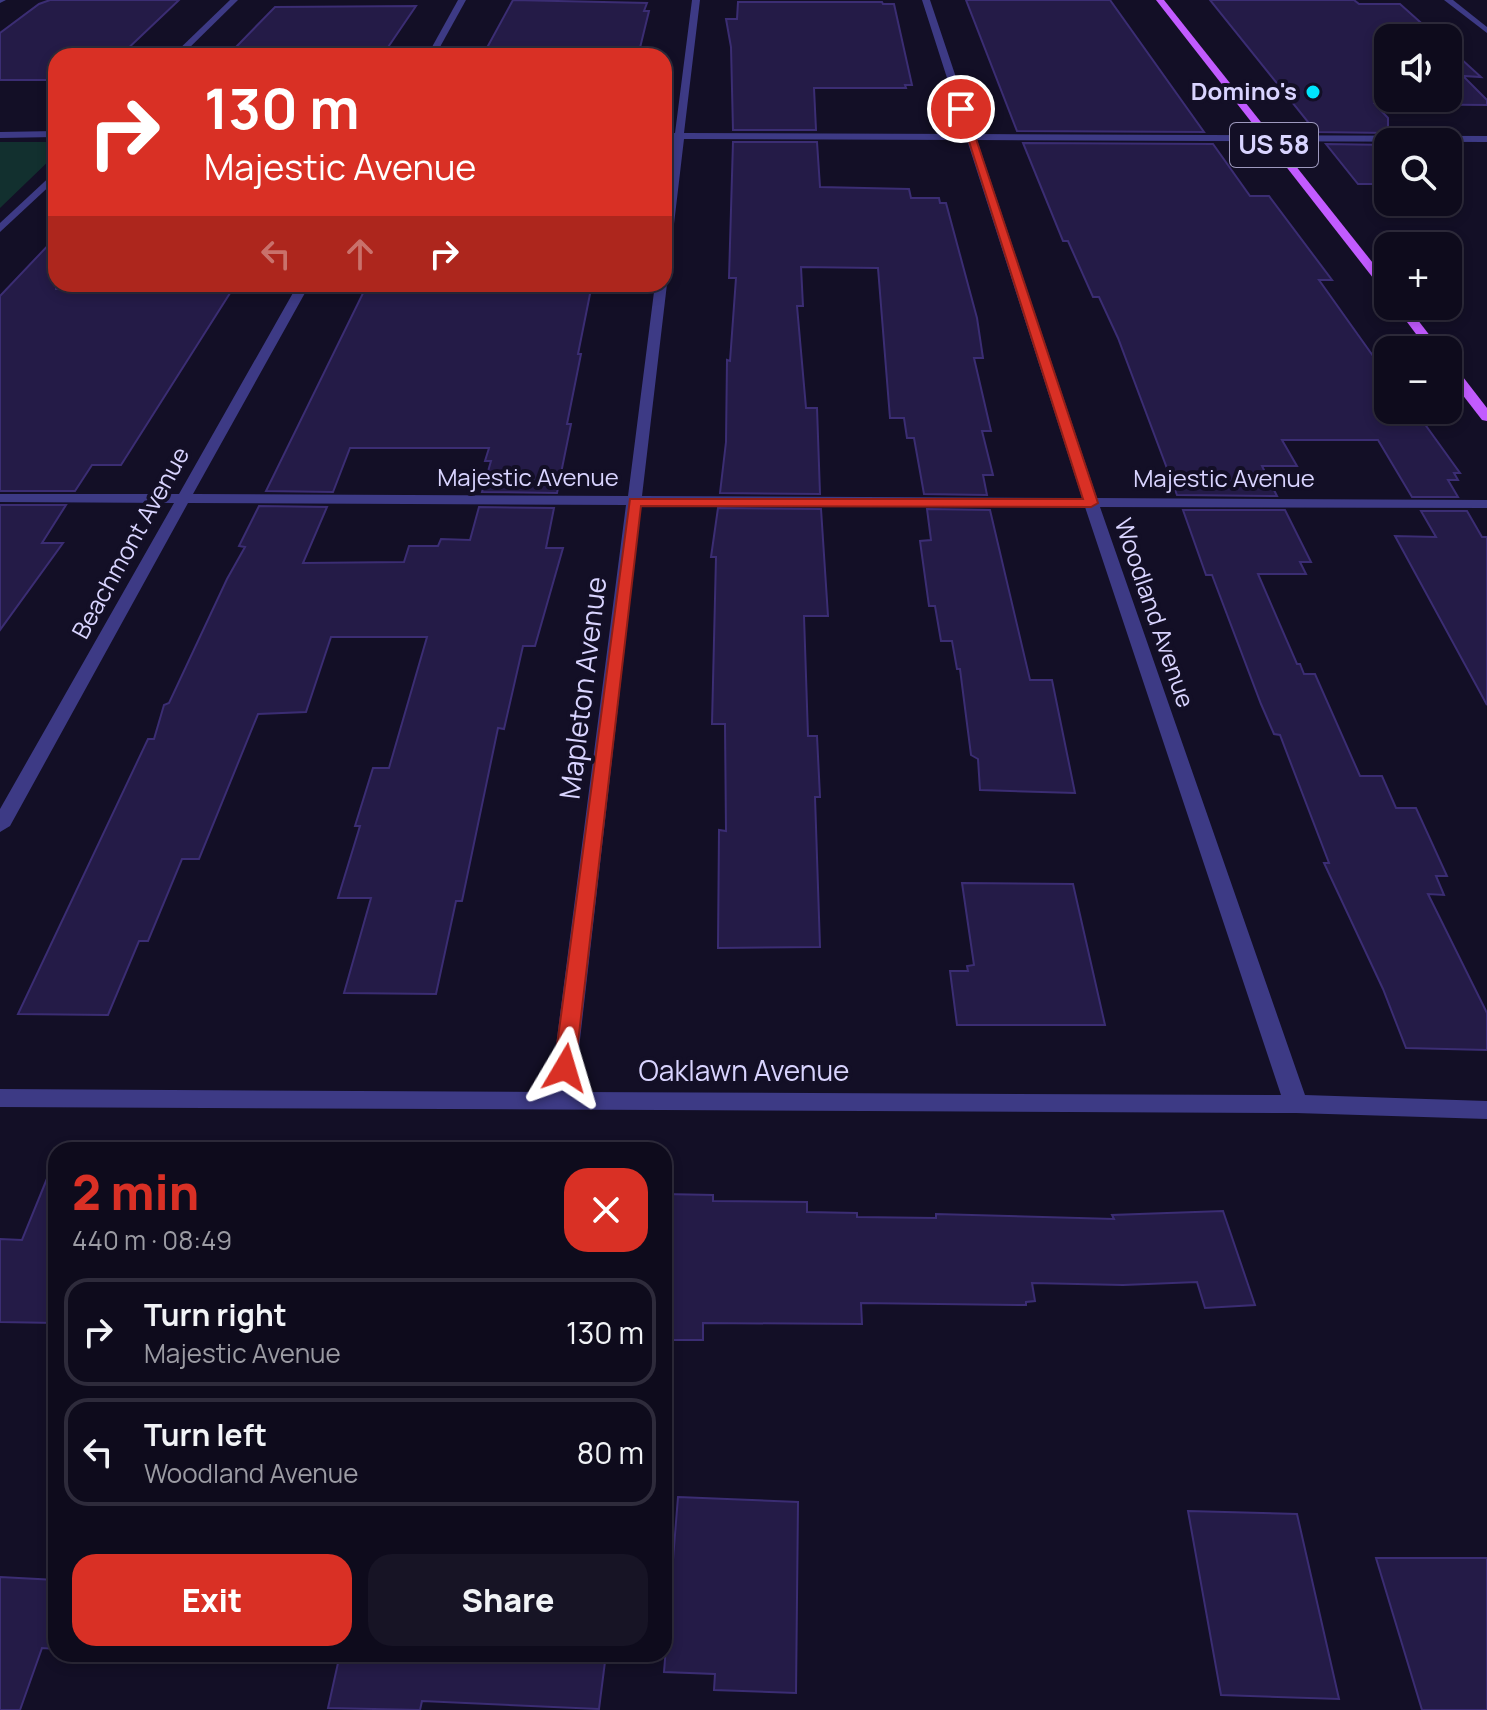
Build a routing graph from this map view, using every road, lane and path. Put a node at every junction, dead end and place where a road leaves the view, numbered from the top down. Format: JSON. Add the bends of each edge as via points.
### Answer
{"nodes":[{"id":1,"x":234,"y":0,"type":"edge"},
{"id":2,"x":462,"y":0,"type":"edge"},
{"id":3,"x":696,"y":0,"type":"edge"},
{"id":4,"x":926,"y":0,"type":"edge"},
{"id":5,"x":1160,"y":0,"type":"edge"},
{"id":6,"x":1448,"y":0,"type":"edge"},
{"id":7,"x":1487,"y":31,"type":"edge"},
{"id":8,"x":184,"y":48,"type":"edge"},
{"id":9,"x":435,"y":48,"type":"edge"},
{"id":10,"x":48,"y":134,"type":"edge"},
{"id":11,"x":0,"y":135,"type":"edge"},
{"id":12,"x":672,"y":136,"type":"edge"},
{"id":13,"x":679,"y":136,"type":"junction"},
{"id":14,"x":970,"y":136,"type":"junction"},
{"id":15,"x":1267,"y":137,"type":"junction"},
{"id":16,"x":1487,"y":139,"type":"edge"},
{"id":17,"x":48,"y":182,"type":"edge"},
{"id":18,"x":672,"y":193,"type":"edge"},
{"id":19,"x":0,"y":229,"type":"edge"},
{"id":20,"x":1374,"y":272,"type":"edge"},
{"id":21,"x":299,"y":292,"type":"edge"},
{"id":22,"x":660,"y":292,"type":"edge"},
{"id":23,"x":1412,"y":320,"type":"edge"},
{"id":24,"x":1424,"y":336,"type":"edge"},
{"id":25,"x":1462,"y":385,"type":"edge"},
{"id":26,"x":1487,"y":417,"type":"edge"},
{"id":27,"x":0,"y":498,"type":"edge"},
{"id":28,"x":182,"y":500,"type":"junction"},
{"id":29,"x":635,"y":502,"type":"junction"},
{"id":30,"x":1091,"y":503,"type":"junction"},
{"id":31,"x":1487,"y":504,"type":"edge"},
{"id":32,"x":0,"y":826,"type":"edge"},
{"id":33,"x":0,"y":1098,"type":"edge"},
{"id":34,"x":561,"y":1100,"type":"junction"},
{"id":35,"x":1296,"y":1104,"type":"junction"},
{"id":36,"x":1487,"y":1110,"type":"edge"}],
"edges":[{"from":1,"to":8,"type":"street"},
{"from":2,"to":9,"type":"street"},
{"from":3,"to":13,"type":"street"},
{"from":4,"to":14,"type":"street","name":"Woodland Avenue"},
{"from":5,"to":15,"type":"main road","number":"US 58"},
{"from":6,"to":7,"type":"street"},
{"from":10,"to":11,"type":"street"},
{"from":12,"to":13,"type":"street"},
{"from":13,"to":14,"type":"street"},
{"from":13,"to":18,"type":"street"},
{"from":14,"to":15,"type":"street"},
{"from":14,"to":30,"type":"street","name":"Woodland Avenue"},
{"from":15,"to":16,"type":"street"},
{"from":15,"to":20,"type":"main road","number":"US 58"},
{"from":17,"to":19,"type":"street"},
{"from":21,"to":28,"type":"street","name":"Beachmont Avenue"},
{"from":22,"to":29,"type":"street","name":"Mapleton Avenue"},
{"from":23,"to":24,"type":"main road"},
{"from":25,"to":26,"type":"main road"},
{"from":27,"to":28,"type":"street","name":"Majestic Avenue"},
{"from":28,"to":29,"type":"street","name":"Majestic Avenue"},
{"from":28,"to":32,"type":"street","name":"Beachmont Avenue"},
{"from":29,"to":30,"type":"street","name":"Majestic Avenue"},
{"from":29,"to":34,"type":"street","name":"Mapleton Avenue"},
{"from":30,"to":31,"type":"street","name":"Majestic Avenue"},
{"from":30,"to":35,"type":"street","name":"Woodland Avenue"},
{"from":33,"to":34,"type":"street","name":"Oaklawn Avenue"},
{"from":34,"to":35,"type":"street","name":"Oaklawn Avenue"},
{"from":35,"to":36,"type":"street","name":"Oaklawn Avenue"}]}
